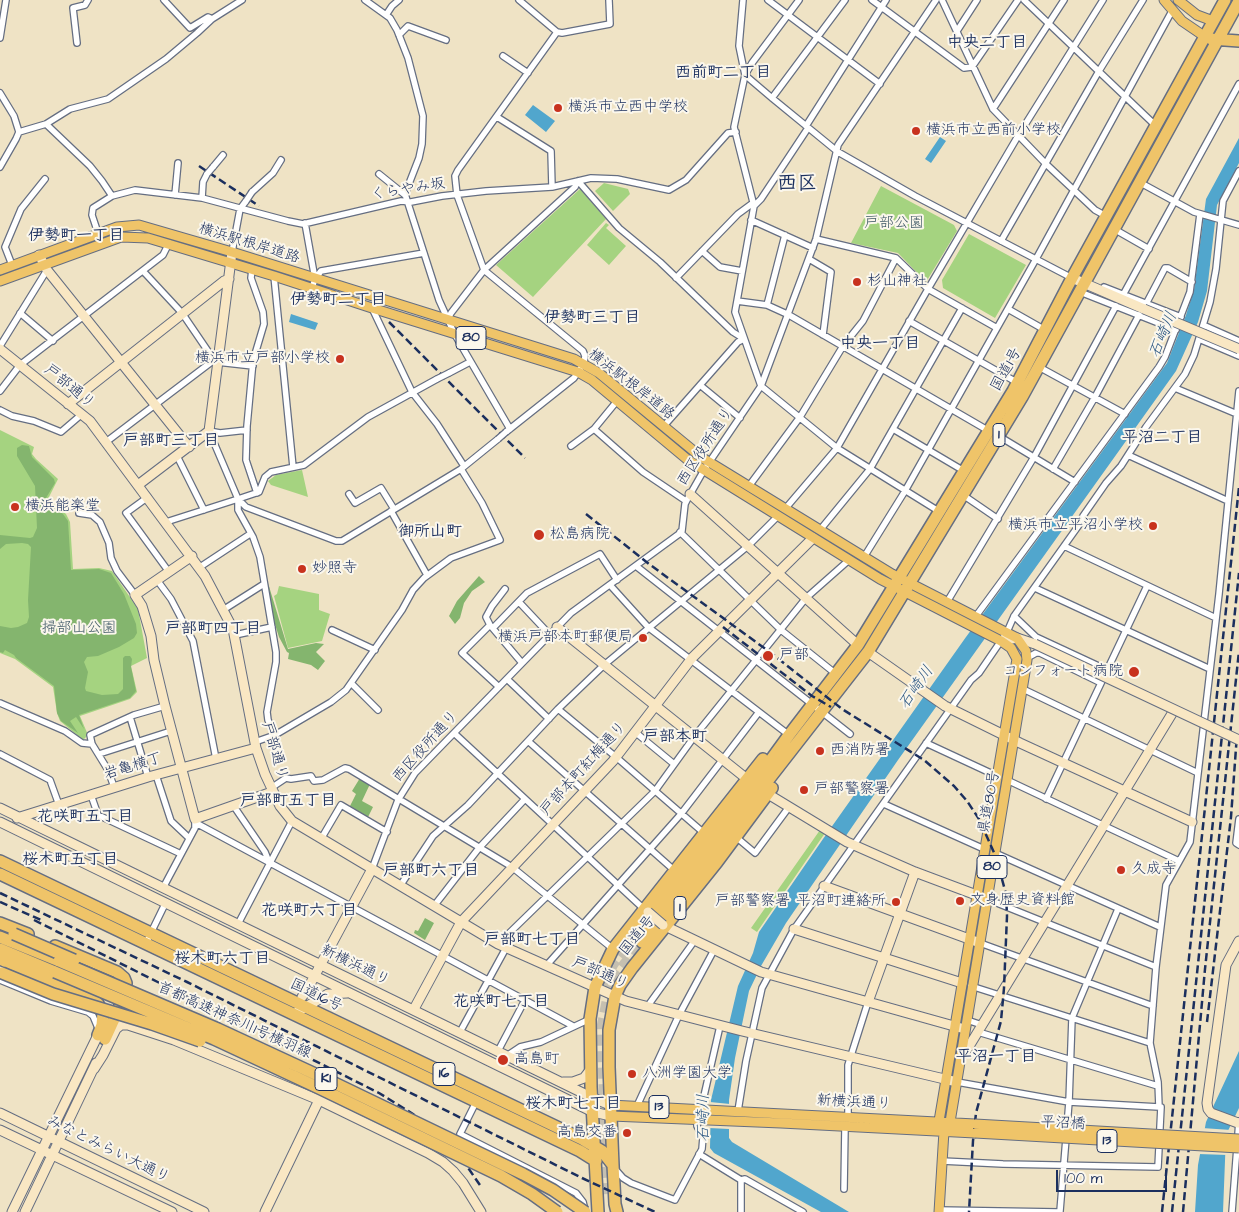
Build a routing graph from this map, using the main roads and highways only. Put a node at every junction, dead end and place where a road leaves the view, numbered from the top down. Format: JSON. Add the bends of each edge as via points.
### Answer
{"nodes":[{"id":1,"x":1164,"y":0,"type":"edge"},
{"id":2,"x":1178,"y":0,"type":"edge"},
{"id":3,"x":1225,"y":0,"type":"edge"},
{"id":4,"x":1239,"y":1,"type":"edge"},
{"id":5,"x":1213,"y":21,"type":"junction"},
{"id":6,"x":1227,"y":22,"type":"junction"},
{"id":7,"x":1239,"y":22,"type":"edge"},
{"id":8,"x":1204,"y":36,"type":"junction"},
{"id":9,"x":1216,"y":40,"type":"junction"},
{"id":10,"x":1239,"y":41,"type":"edge"},
{"id":11,"x":170,"y":239,"type":"junction"},
{"id":12,"x":0,"y":270,"type":"edge"},
{"id":13,"x":0,"y":281,"type":"edge"},
{"id":14,"x":994,"y":434,"type":"junction"},
{"id":15,"x":707,"y":466,"type":"junction"},
{"id":16,"x":902,"y":585,"type":"junction"},
{"id":17,"x":863,"y":648,"type":"junction"},
{"id":18,"x":816,"y":712,"type":"junction"},
{"id":19,"x":757,"y":786,"type":"junction"},
{"id":20,"x":0,"y":861,"type":"edge"},
{"id":21,"x":0,"y":874,"type":"edge"},
{"id":22,"x":0,"y":923,"type":"edge"},
{"id":23,"x":0,"y":928,"type":"edge"},
{"id":24,"x":0,"y":937,"type":"edge"},
{"id":25,"x":149,"y":938,"type":"junction"},
{"id":26,"x":638,"y":939,"type":"tunnel mouth"},
{"id":27,"x":0,"y":949,"type":"edge"},
{"id":28,"x":0,"y":959,"type":"edge"},
{"id":29,"x":57,"y":967,"type":"junction"},
{"id":30,"x":1,"y":975,"type":"edge"},
{"id":31,"x":218,"y":1029,"type":"junction"},
{"id":32,"x":273,"y":1066,"type":"junction"},
{"id":33,"x":611,"y":1111,"type":"junction"},
{"id":34,"x":939,"y":1121,"type":"junction"},
{"id":35,"x":950,"y":1122,"type":"junction"},
{"id":36,"x":975,"y":1128,"type":"junction"},
{"id":37,"x":944,"y":1131,"type":"junction"},
{"id":38,"x":1239,"y":1139,"type":"edge"},
{"id":39,"x":595,"y":1146,"type":"junction"},
{"id":40,"x":573,"y":1148,"type":"junction"},
{"id":41,"x":1239,"y":1148,"type":"edge"},
{"id":42,"x":596,"y":1161,"type":"junction"},
{"id":43,"x":612,"y":1165,"type":"junction"},
{"id":44,"x":516,"y":1184,"type":"junction"},
{"id":45,"x":939,"y":1211,"type":"edge"},
{"id":46,"x":556,"y":1212,"type":"edge"},
{"id":47,"x":562,"y":1212,"type":"edge"},
{"id":48,"x":585,"y":1212,"type":"edge"},
{"id":49,"x":593,"y":1212,"type":"edge"},
{"id":50,"x":598,"y":1212,"type":"edge"},
{"id":51,"x":617,"y":1212,"type":"edge"}],
"edges":[{"from":1,"to":8,"type":"main road","via":[[1182,22]]},
{"from":2,"to":5,"type":"main road","via":[[1195,14]]},
{"from":3,"to":5,"type":"highway","name":"国道1号","number":"1"},
{"from":4,"to":6,"type":"highway","number":"1"},
{"from":5,"to":6,"type":"highway"},
{"from":5,"to":8,"type":"highway","name":"国道1号","number":"1"},
{"from":6,"to":7,"type":"highway"},
{"from":6,"to":9,"type":"highway","number":"1"},
{"from":8,"to":9,"type":"highway"},
{"from":8,"to":14,"type":"highway","name":"国道1号","number":"1","via":[[1072,278]]},
{"from":9,"to":10,"type":"highway"},
{"from":9,"to":14,"type":"highway","name":"国道1号","number":"1","via":[[1039,367]]},
{"from":11,"to":12,"type":"main road","name":"横浜駅根岸道路","number":"80","via":[[139,226],[117,227]]},
{"from":11,"to":13,"type":"main road","name":"横浜駅根岸道路","number":"80","via":[[121,237]]},
{"from":11,"to":15,"type":"main road","name":"横浜駅根岸道路","number":"80","via":[[231,263],[578,372],[688,460]]},
{"from":11,"to":15,"type":"main road","name":"横浜駅根岸道路","number":"80","via":[[232,252],[584,363]]},
{"from":14,"to":16,"type":"highway","name":"国道1号","number":"1","via":[[963,495]]},
{"from":14,"to":16,"type":"highway","name":"国道1号","number":"1","via":[[965,471],[940,512]]},
{"from":15,"to":16,"type":"main road","name":"横浜駅根岸道路","number":"80","via":[[749,486],[864,557]]},
{"from":15,"to":16,"type":"main road","name":"横浜駅根岸道路","number":"80","via":[[778,516],[849,560]]},
{"from":16,"to":17,"type":"highway","name":"国道1号","number":"1"},
{"from":16,"to":34,"type":"main road","name":"県道80号","number":"80","via":[[1001,641],[1011,648],[1017,659]]},
{"from":16,"to":35,"type":"main road","name":"県道80号","number":"80","via":[[947,602],[1007,632],[1017,638],[1027,658]]},
{"from":17,"to":18,"type":"highway","name":"国道1号","number":"1"},
{"from":17,"to":18,"type":"highway","name":"国道1号","number":"1","via":[[836,674]]},
{"from":18,"to":19,"type":"highway","name":"国道1号","number":"1","via":[[788,736]]},
{"from":18,"to":19,"type":"highway","name":"国道1号","number":"1","via":[[802,746]]},
{"from":19,"to":26,"type":"highway","name":"国道1号","number":"1"},
{"from":19,"to":33,"type":"highway","name":"国道1号","number":"1","via":[[736,836],[664,925],[615,996],[609,1030]]},
{"from":19,"to":39,"type":"highway","name":"国道1号","number":"1","via":[[704,834],[613,949],[595,987],[590,1019]]},
{"from":20,"to":25,"type":"highway","name":"国道16号","number":"16"},
{"from":21,"to":25,"type":"highway","name":"国道16号","number":"16"},
{"from":22,"to":28,"type":"highway","via":[[117,972],[124,978],[125,994],[102,1037],[102,1013],[92,999]]},
{"from":23,"to":31,"type":"highway","bridge":true,"via":[[127,982]]},
{"from":24,"to":29,"type":"highway","name":"首都高速神奈川1号横羽線","number":"K1"},
{"from":25,"to":39,"type":"highway","name":"国道16号","number":"16","via":[[300,1002]]},
{"from":25,"to":40,"type":"highway","name":"国道16号","number":"16","via":[[294,1014]]},
{"from":27,"to":29,"type":"highway","name":"首都高速神奈川1号横羽線","number":"K1"},
{"from":29,"to":31,"type":"highway","name":"首都高速神奈川1号横羽線","number":"K1","bridge":true},
{"from":29,"to":32,"type":"highway","name":"首都高速神奈川1号横羽線","number":"K1","bridge":true},
{"from":30,"to":32,"type":"highway","bridge":true},
{"from":31,"to":48,"type":"highway","name":"首都高速神奈川1号横羽線","number":"K1","bridge":true,"via":[[523,1174],[554,1190]]},
{"from":32,"to":44,"type":"highway","name":"首都高速神奈川1号横羽線","number":"K1","bridge":true},
{"from":33,"to":34,"type":"main road","name":"新横浜通り","number":"13","via":[[637,1106]]},
{"from":33,"to":37,"type":"main road","name":"新横浜通り","number":"13","via":[[697,1120]]},
{"from":33,"to":43,"type":"highway","name":"国道1号","number":"1"},
{"from":34,"to":35,"type":"main road","name":"新横浜通り","number":"13"},
{"from":34,"to":37,"type":"main road"},
{"from":35,"to":36,"type":"main road","name":"新横浜通り","number":"13"},
{"from":35,"to":37,"type":"main road","name":"県道80号","number":"80"},
{"from":36,"to":37,"type":"main road","name":"新横浜通り","number":"13"},
{"from":36,"to":38,"type":"main road","name":"平沼橋","number":"13","bridge":true},
{"from":36,"to":41,"type":"main road","name":"平沼橋","number":"13","bridge":true},
{"from":37,"to":45,"type":"main road","name":"県道80号","number":"80"},
{"from":39,"to":42,"type":"highway","name":"国道1号","number":"1"},
{"from":39,"to":43,"type":"highway","name":"国道16号","number":"16"},
{"from":40,"to":42,"type":"highway","name":"国道16号","number":"16"},
{"from":40,"to":49,"type":"highway","via":[[585,1157],[589,1165]]},
{"from":42,"to":50,"type":"highway","name":"国道1号","number":"1"},
{"from":43,"to":51,"type":"highway","name":"国道1号","number":"1"},
{"from":44,"to":46,"type":"highway","name":"首都高速神奈川1号横羽線","number":"K1","bridge":true},
{"from":44,"to":47,"type":"highway","bridge":true}]}
